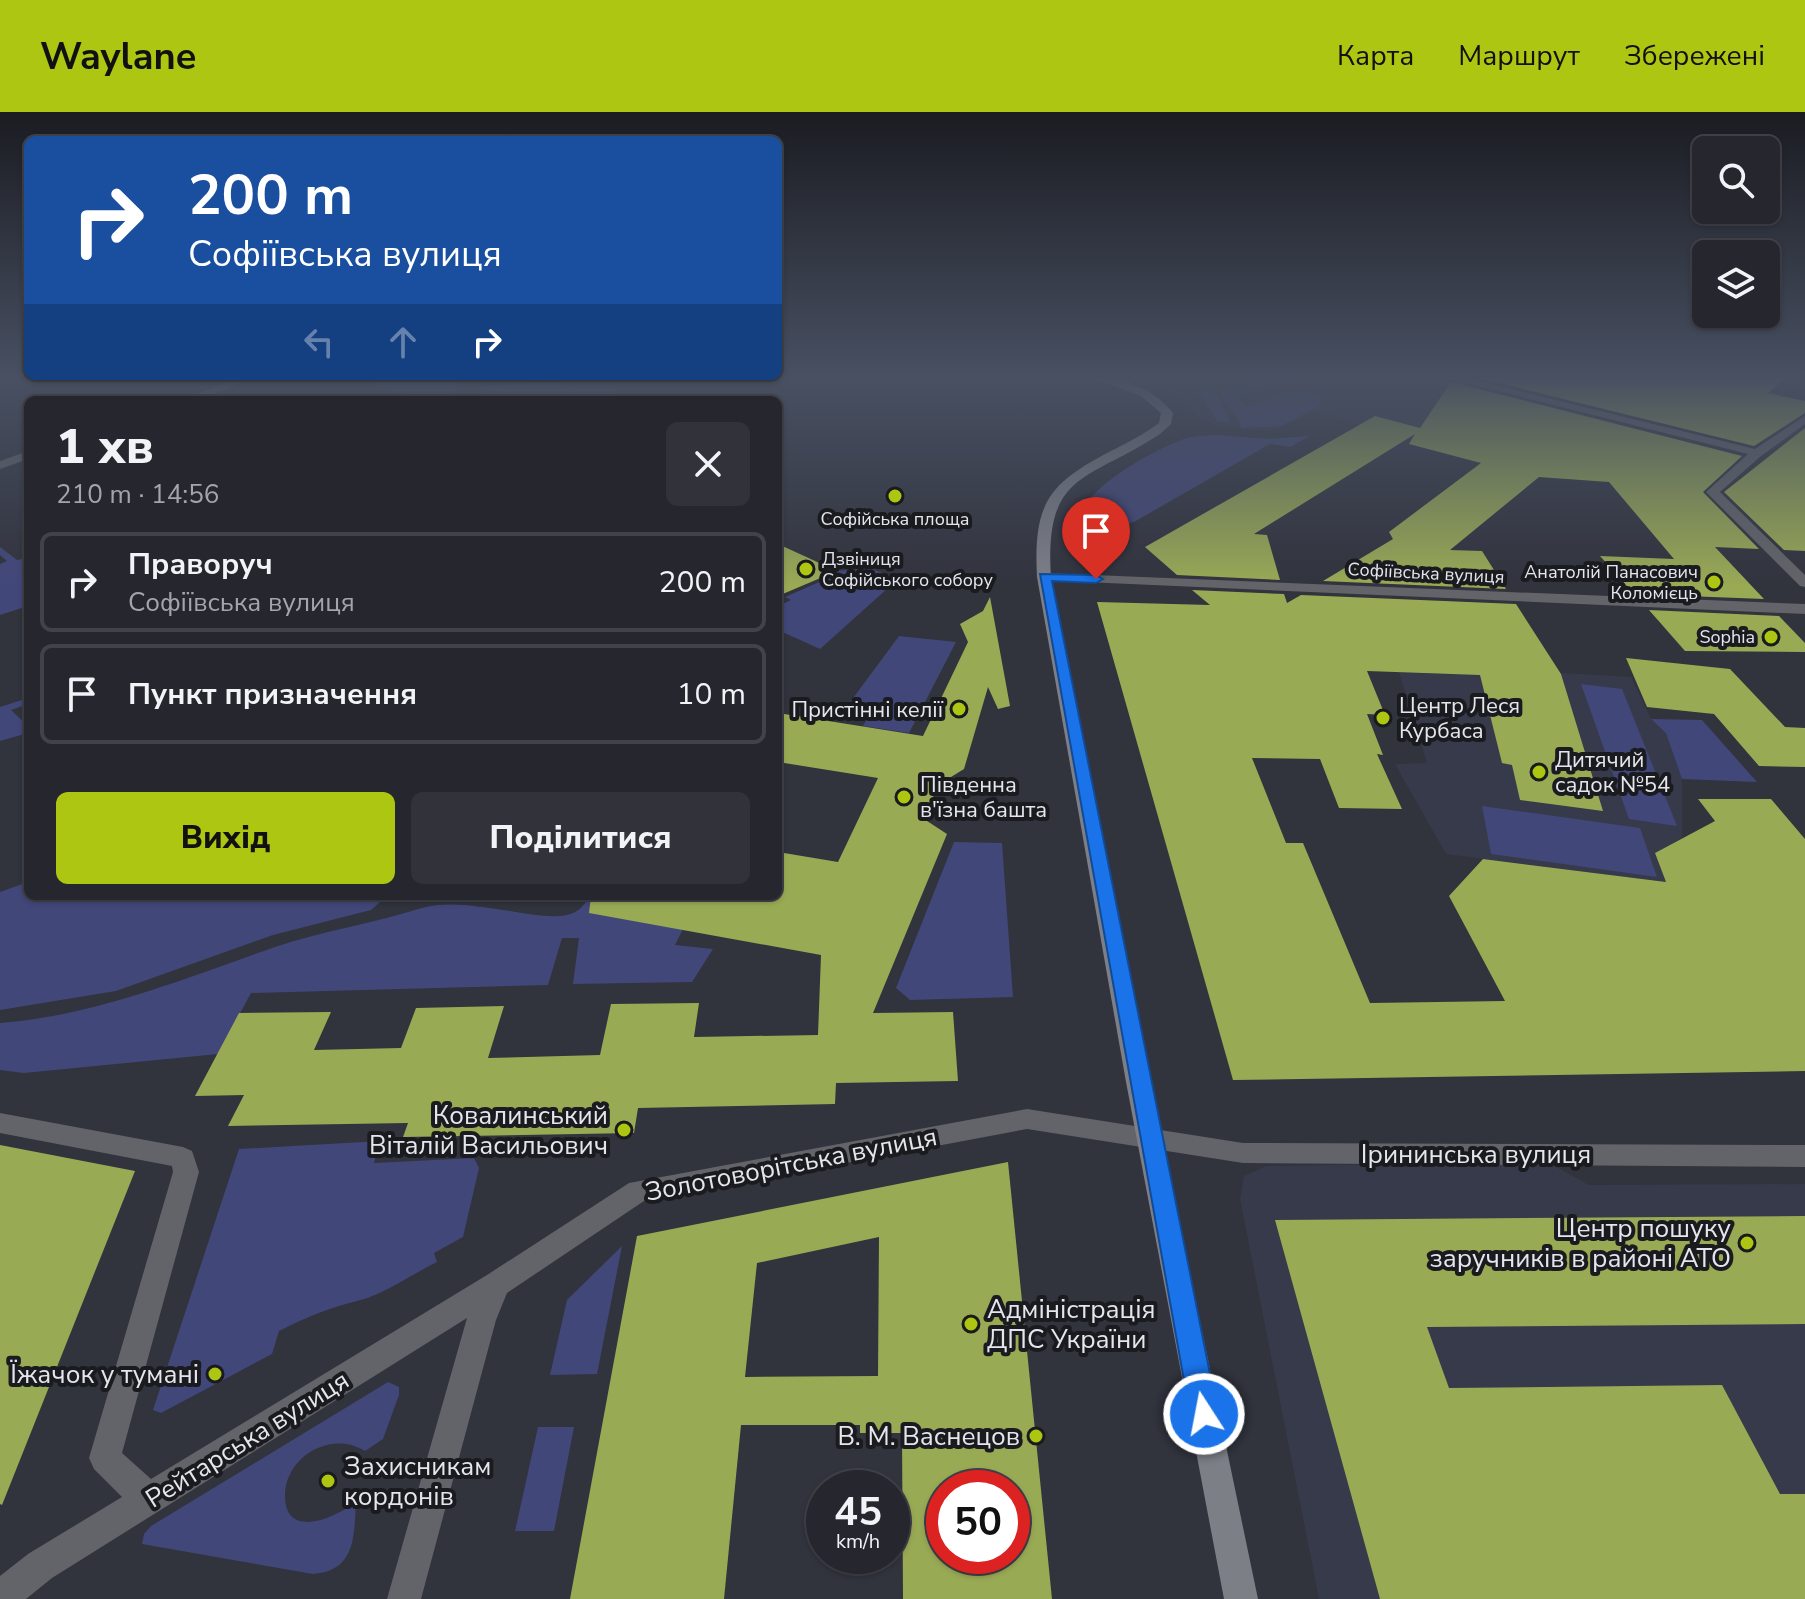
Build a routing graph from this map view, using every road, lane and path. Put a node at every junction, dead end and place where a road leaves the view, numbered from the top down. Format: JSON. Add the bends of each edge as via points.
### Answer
{"nodes":[{"id":1,"x":1125,"y":447,"type":"edge"},
{"id":2,"x":1734,"y":447,"type":"edge"},
{"id":3,"x":1765,"y":447,"type":"edge"},
{"id":4,"x":1757,"y":453,"type":"junction"},
{"id":5,"x":24,"y":456,"type":"edge"},
{"id":6,"x":0,"y":465,"type":"edge"},
{"id":7,"x":1044,"y":577,"type":"junction"},
{"id":8,"x":1805,"y":583,"type":"edge"},
{"id":9,"x":1805,"y":609,"type":"edge"},
{"id":10,"x":0,"y":1123,"type":"edge"},
{"id":11,"x":1149,"y":1137,"type":"junction"},
{"id":12,"x":1805,"y":1156,"type":"edge"},
{"id":13,"x":497,"y":1284,"type":"junction"},
{"id":14,"x":149,"y":1500,"type":"junction"},
{"id":15,"x":0,"y":1598,"type":"edge"},
{"id":16,"x":404,"y":1599,"type":"edge"},
{"id":17,"x":1241,"y":1599,"type":"edge"}],
"edges":[{"from":1,"to":7,"type":"main road","via":[[1069,480],[1053,497],[1042,522]]},
{"from":2,"to":4,"type":"street"},
{"from":3,"to":4,"type":"street"},
{"from":4,"to":8,"type":"street","via":[[1712,492]]},
{"from":5,"to":6,"type":"street"},
{"from":7,"to":9,"type":"street","name":"Софіївська вулиця"},
{"from":7,"to":11,"type":"main road"},
{"from":10,"to":14,"type":"street","via":[[183,1158],[186,1172],[105,1458]]},
{"from":11,"to":12,"type":"street","name":"Ірининська вулиця","via":[[1243,1153]]},
{"from":11,"to":13,"type":"street","name":"Золотоворітська вулиця","via":[[1027,1119],[638,1191]]},
{"from":11,"to":17,"type":"main road"},
{"from":13,"to":14,"type":"street","name":"Рейтарська вулиця"},
{"from":13,"to":16,"type":"street","via":[[481,1320]]},
{"from":14,"to":15,"type":"street","name":"Рейтарська вулиця","via":[[40,1566]]}]}
